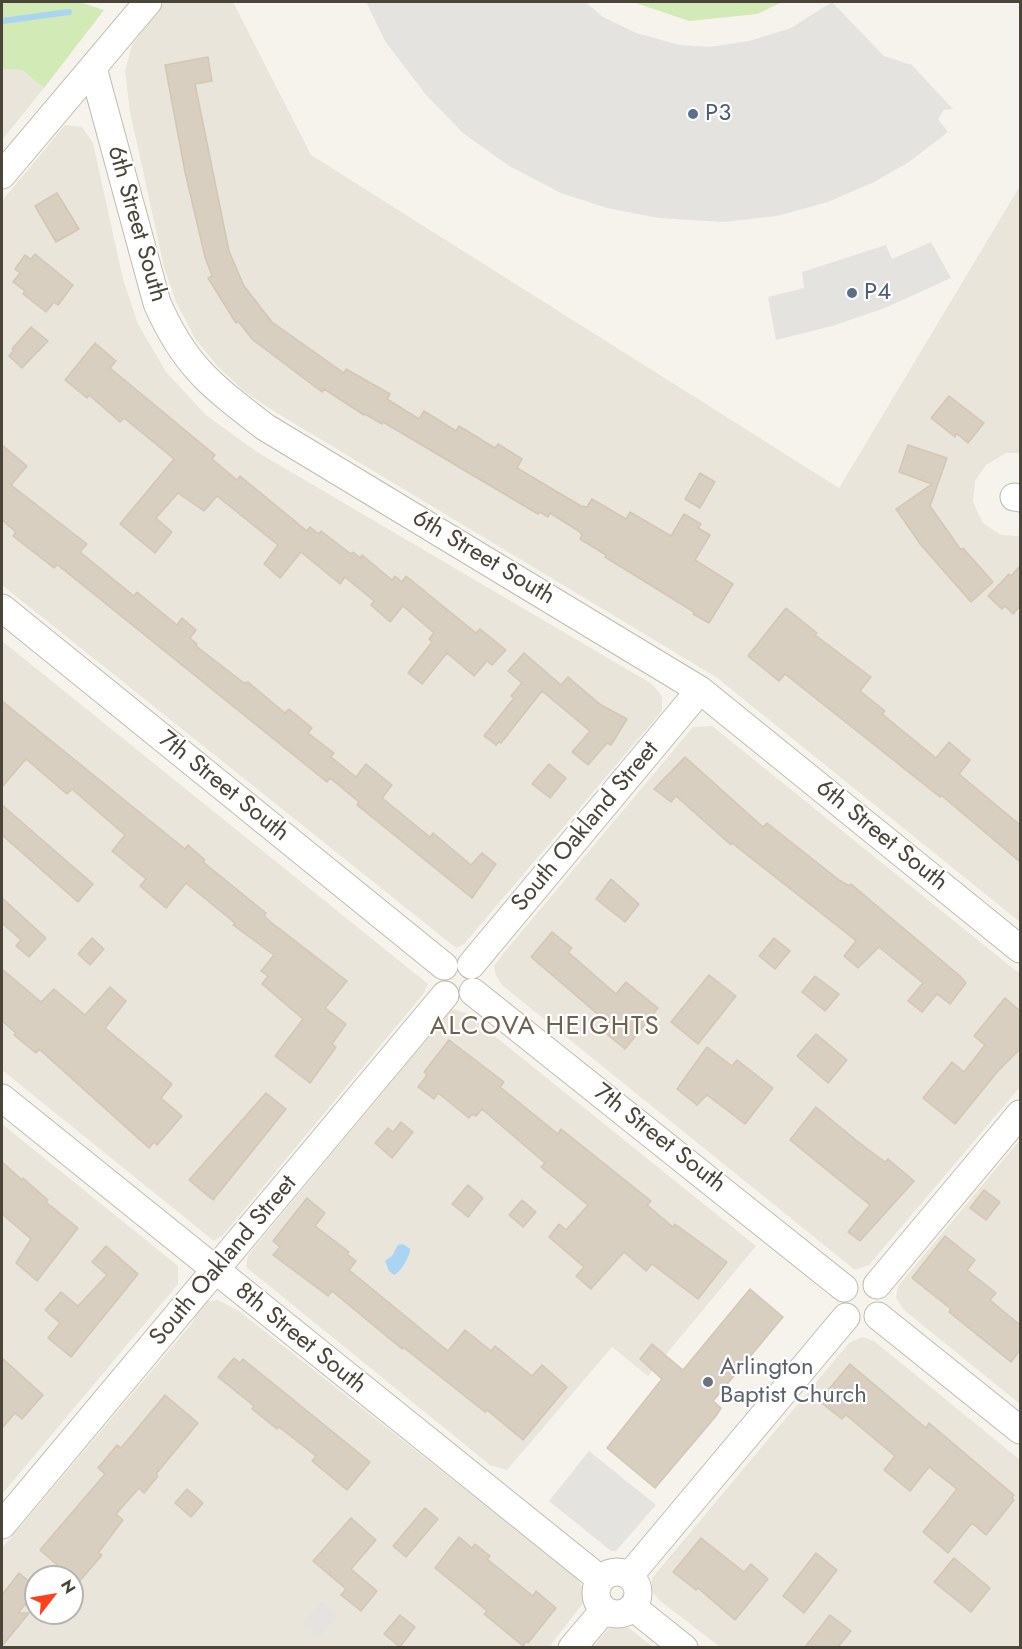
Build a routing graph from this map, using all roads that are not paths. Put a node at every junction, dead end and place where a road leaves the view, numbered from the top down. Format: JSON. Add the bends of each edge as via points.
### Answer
{"nodes":[{"id":1,"x":148,"y":2,"type":"edge"},
{"id":2,"x":93,"y":68,"type":"junction"},
{"id":3,"x":2,"y":175,"type":"edge"},
{"id":4,"x":2,"y":608,"type":"edge"},
{"id":5,"x":700,"y":690,"type":"junction"},
{"id":6,"x":1020,"y":949,"type":"edge"},
{"id":7,"x":471,"y":965,"type":"junction"},
{"id":8,"x":444,"y":966,"type":"junction"},
{"id":9,"x":473,"y":992,"type":"junction"},
{"id":10,"x":445,"y":996,"type":"junction"},
{"id":11,"x":2,"y":1098,"type":"edge"},
{"id":12,"x":1020,"y":1114,"type":"edge"},
{"id":13,"x":214,"y":1270,"type":"junction"},
{"id":14,"x":877,"y":1285,"type":"junction"},
{"id":15,"x":844,"y":1288,"type":"junction"},
{"id":16,"x":878,"y":1316,"type":"junction"},
{"id":17,"x":846,"y":1317,"type":"junction"},
{"id":18,"x":1020,"y":1430,"type":"edge"},
{"id":19,"x":2,"y":1525,"type":"edge"},
{"id":20,"x":630,"y":1575,"type":"junction"},
{"id":21,"x":600,"y":1579,"type":"junction"},
{"id":22,"x":634,"y":1608,"type":"junction"},
{"id":23,"x":604,"y":1610,"type":"junction"},
{"id":24,"x":572,"y":1647,"type":"edge"},
{"id":25,"x":684,"y":1647,"type":"edge"}],
"edges":[{"from":1,"to":2,"type":"street"},
{"from":2,"to":3,"type":"street"},
{"from":2,"to":5,"type":"street","name":"6th Street South","via":[[157,303],[172,338],[196,369],[265,427]]},
{"from":4,"to":8,"type":"street","name":"7th Street South"},
{"from":5,"to":6,"type":"street","name":"6th Street South"},
{"from":5,"to":7,"type":"street","name":"South Oakland Street"},
{"from":7,"to":8,"type":"street","via":[[454,960]]},
{"from":7,"to":9,"type":"street","via":[[477,975]]},
{"from":8,"to":10,"type":"street","via":[[439,978]]},
{"from":9,"to":10,"type":"street","via":[[463,999]]},
{"from":9,"to":15,"type":"street","name":"7th Street South"},
{"from":10,"to":13,"type":"street","name":"South Oakland Street"},
{"from":11,"to":13,"type":"street","name":"8th Street South"},
{"from":12,"to":14,"type":"street"},
{"from":13,"to":19,"type":"street","name":"South Oakland Street"},
{"from":13,"to":21,"type":"street","name":"8th Street South"},
{"from":14,"to":15,"type":"street","via":[[856,1281]]},
{"from":14,"to":16,"type":"street","via":[[883,1304]]},
{"from":15,"to":17,"type":"street","via":[[840,1300]]},
{"from":16,"to":17,"type":"street","via":[[859,1324]]},
{"from":16,"to":18,"type":"street"},
{"from":17,"to":20,"type":"street"},
{"from":20,"to":21,"type":"street","via":[[611,1572]]},
{"from":20,"to":22,"type":"street","via":[[637,1587]]},
{"from":21,"to":23,"type":"street","via":[[595,1592]]},
{"from":22,"to":23,"type":"street","via":[[616,1614]]},
{"from":22,"to":25,"type":"street"},
{"from":23,"to":24,"type":"street"}]}
